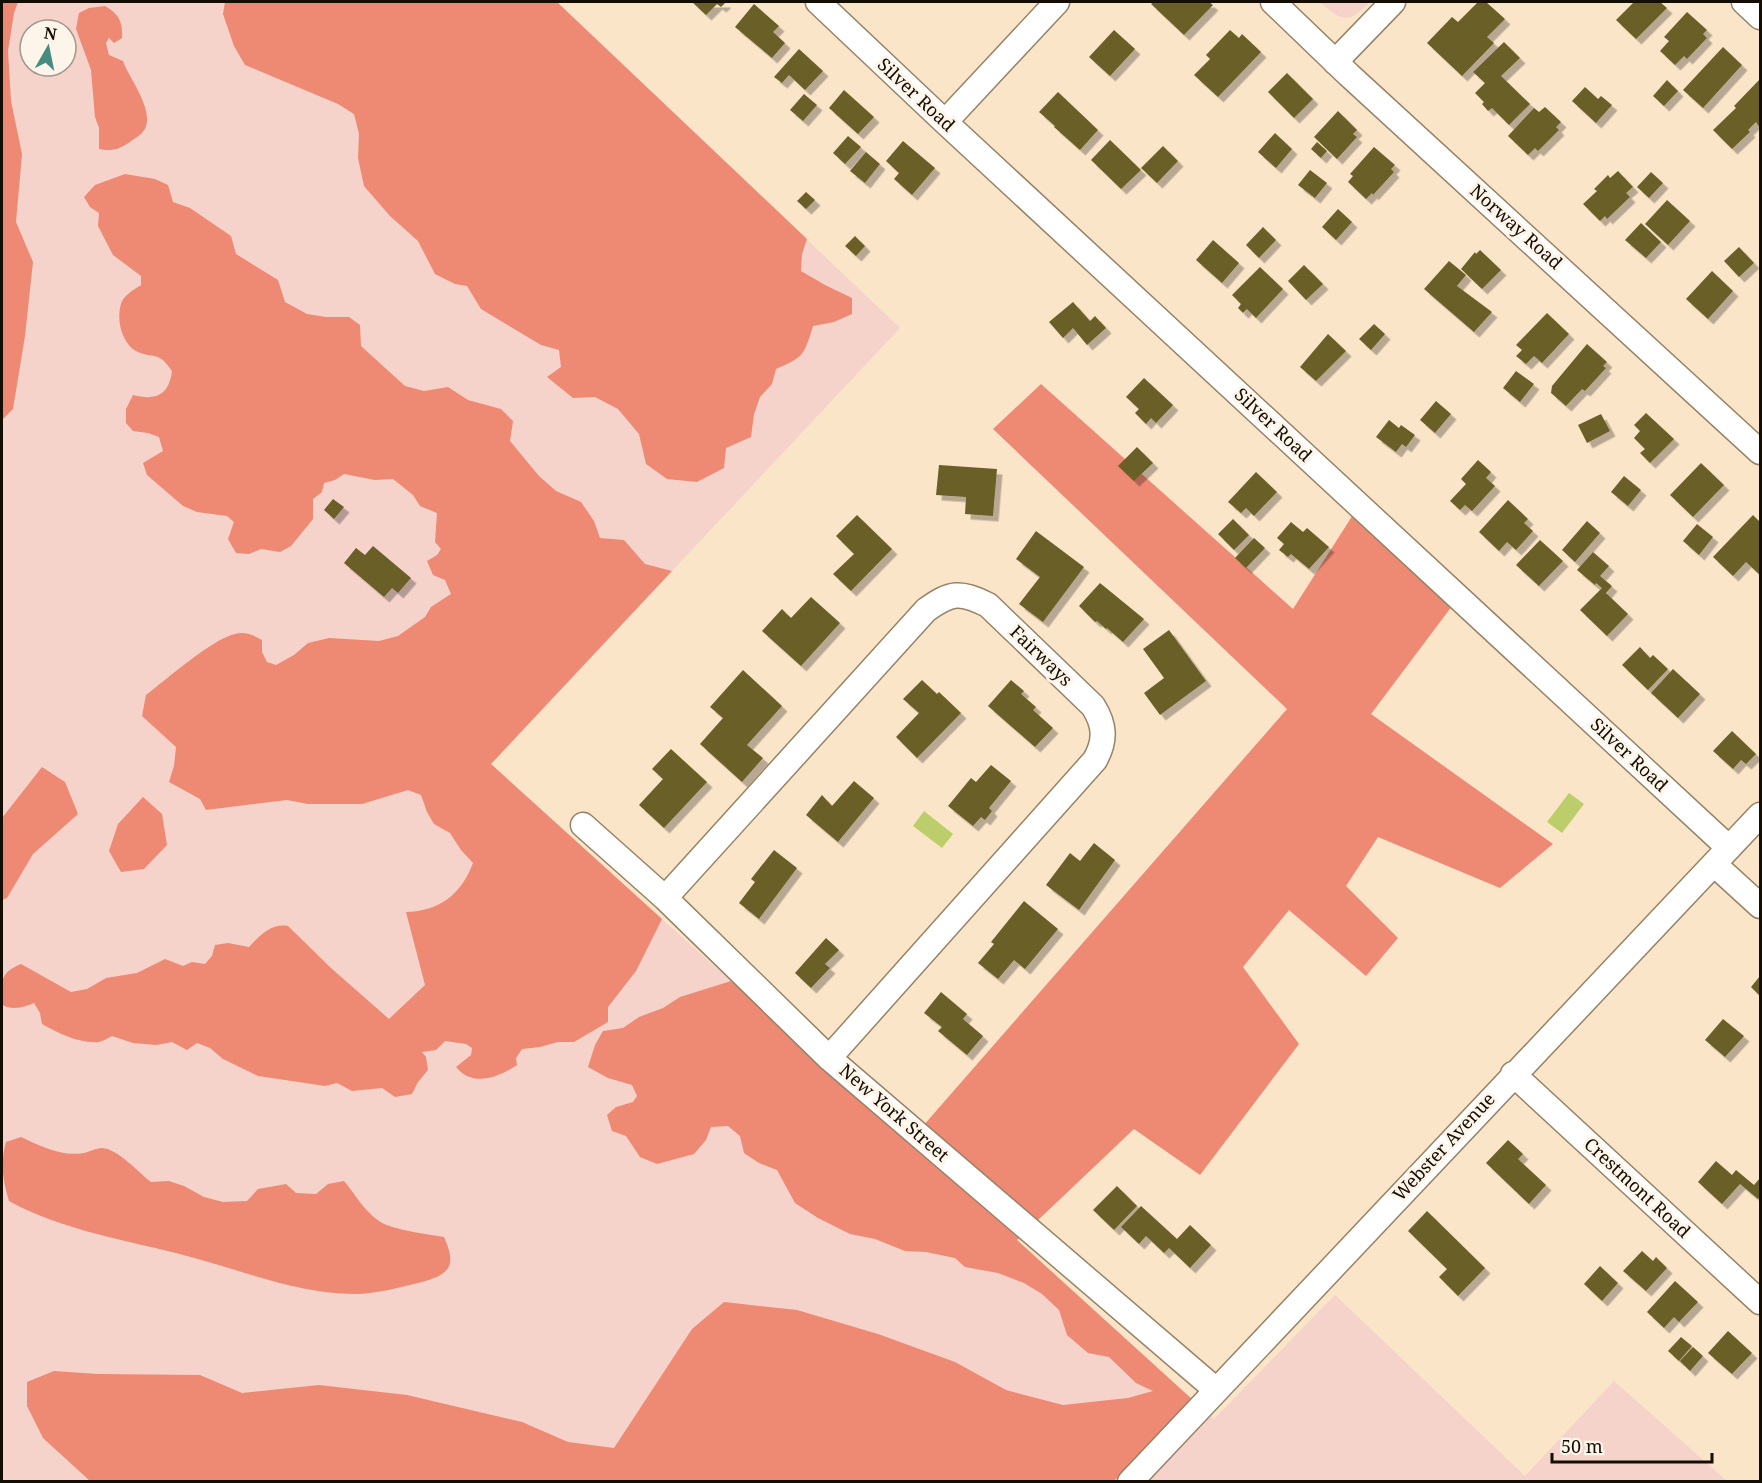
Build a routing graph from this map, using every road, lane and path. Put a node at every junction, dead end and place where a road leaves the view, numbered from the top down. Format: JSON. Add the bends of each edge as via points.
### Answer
{"nodes":[{"id":1,"x":818,"y":2,"type":"edge"},
{"id":2,"x":1057,"y":2,"type":"edge"},
{"id":3,"x":1273,"y":2,"type":"edge"},
{"id":4,"x":1393,"y":2,"type":"edge"},
{"id":5,"x":1744,"y":2,"type":"edge"},
{"id":6,"x":1761,"y":17,"type":"edge"},
{"id":7,"x":1335,"y":62,"type":"junction"},
{"id":8,"x":945,"y":123,"type":"junction"},
{"id":9,"x":1761,"y":452,"type":"edge"},
{"id":10,"x":1761,"y":815,"type":"edge"},
{"id":11,"x":583,"y":825,"type":"dead end"},
{"id":12,"x":1721,"y":856,"type":"junction"},
{"id":13,"x":665,"y":898,"type":"junction"},
{"id":14,"x":1761,"y":906,"type":"edge"},
{"id":15,"x":829,"y":1058,"type":"junction"},
{"id":16,"x":1514,"y":1074,"type":"junction"},
{"id":17,"x":1761,"y":1302,"type":"edge"},
{"id":18,"x":1215,"y":1389,"type":"junction"},
{"id":19,"x":1130,"y":1482,"type":"edge"}],
"edges":[{"from":1,"to":8,"type":"street","name":"Silver Road"},
{"from":2,"to":8,"type":"street"},
{"from":3,"to":7,"type":"street","name":"Norway Road"},
{"from":4,"to":7,"type":"street"},
{"from":5,"to":6,"type":"street"},
{"from":7,"to":9,"type":"street","name":"Norway Road"},
{"from":8,"to":12,"type":"street","name":"Silver Road"},
{"from":10,"to":12,"type":"street","name":"Webster Avenue"},
{"from":11,"to":13,"type":"street","name":"New York Street"},
{"from":12,"to":14,"type":"street","name":"Silver Road"},
{"from":12,"to":16,"type":"street","name":"Webster Avenue"},
{"from":13,"to":15,"type":"street","name":"New York Street"},
{"from":13,"to":15,"type":"street","name":"Fairways","via":[[926,610],[941,599],[956,594],[988,605],[1093,706],[1104,733],[1095,760]]},
{"from":15,"to":18,"type":"street","name":"New York Street"},
{"from":16,"to":17,"type":"street","name":"Crestmont Road"},
{"from":16,"to":18,"type":"street","name":"Webster Avenue"},
{"from":18,"to":19,"type":"street","name":"Webster Avenue"}]}
